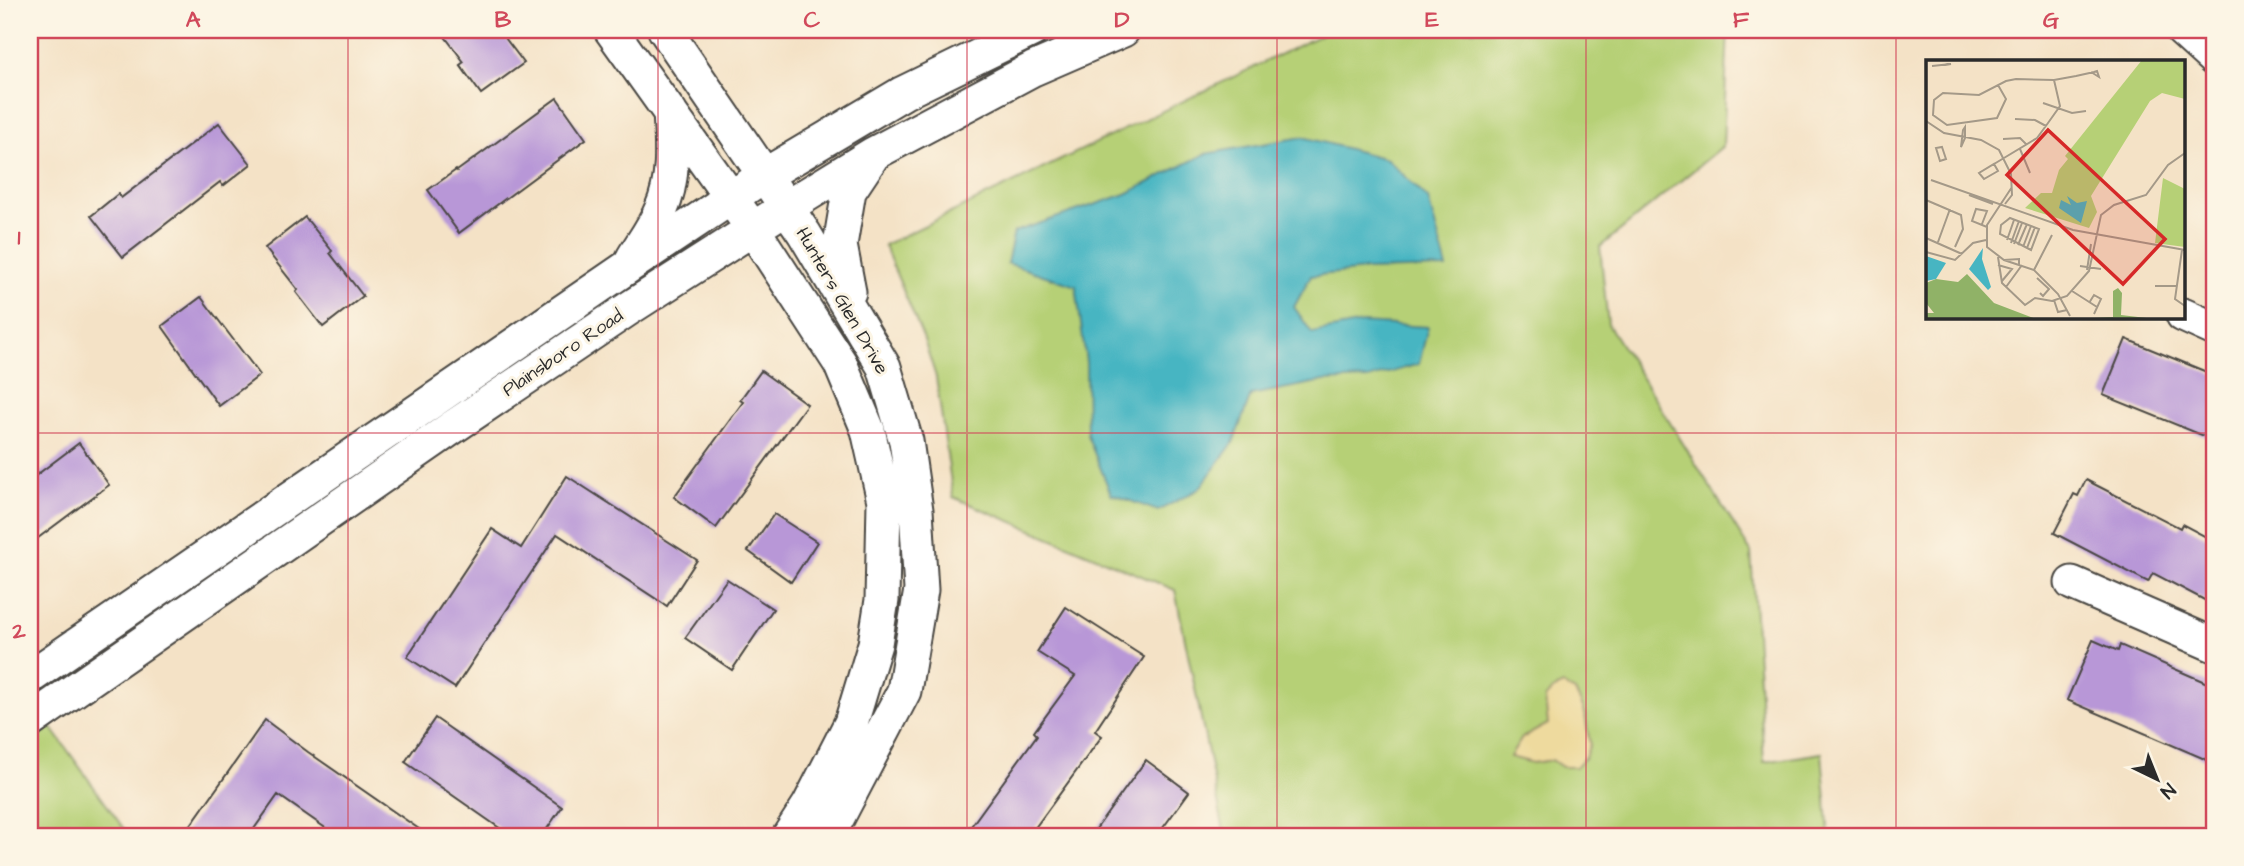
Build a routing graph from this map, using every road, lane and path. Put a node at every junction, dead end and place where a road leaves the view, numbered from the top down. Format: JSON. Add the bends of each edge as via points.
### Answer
{"nodes":[{"id":1,"x":611,"y":30,"type":"edge"},
{"id":2,"x":665,"y":30,"type":"edge"},
{"id":3,"x":1032,"y":30,"type":"edge"},
{"id":4,"x":1123,"y":30,"type":"edge"},
{"id":5,"x":2182,"y":30,"type":"edge"},
{"id":6,"x":2214,"y":60,"type":"edge"},
{"id":7,"x":670,"y":112,"type":"junction"},
{"id":8,"x":873,"y":154,"type":"junction"},
{"id":9,"x":765,"y":175,"type":"junction"},
{"id":10,"x":731,"y":199,"type":"junction"},
{"id":11,"x":787,"y":207,"type":"junction"},
{"id":12,"x":753,"y":229,"type":"junction"},
{"id":13,"x":629,"y":266,"type":"junction"},
{"id":14,"x":853,"y":315,"type":"junction"},
{"id":15,"x":2184,"y":315,"type":"edge"},
{"id":16,"x":2214,"y":329,"type":"edge"},
{"id":17,"x":2072,"y":583,"type":"dead end"},
{"id":18,"x":2214,"y":645,"type":"edge"},
{"id":19,"x":30,"y":677,"type":"edge"},
{"id":20,"x":30,"y":721,"type":"edge"},
{"id":21,"x":789,"y":836,"type":"edge"},
{"id":22,"x":828,"y":836,"type":"edge"}],
"edges":[{"from":1,"to":7,"type":"street","name":"Hunters Glen Drive"},
{"from":2,"to":9,"type":"street","name":"Hunters Glen Drive"},
{"from":3,"to":9,"type":"street","name":"Plainsboro Road","via":[[903,93]]},
{"from":4,"to":8,"type":"street","name":"Plainsboro Road","via":[[1033,69]]},
{"from":5,"to":6,"type":"street"},
{"from":7,"to":10,"type":"street","name":"Hunters Glen Drive"},
{"from":7,"to":13,"type":"street","via":[[673,163],[662,210]]},
{"from":8,"to":11,"type":"street","name":"Plainsboro Road"},
{"from":8,"to":14,"type":"street","via":[[849,191],[840,245]]},
{"from":9,"to":10,"type":"street","name":"Plainsboro Road"},
{"from":9,"to":11,"type":"street","name":"Hunters Glen Drive"},
{"from":10,"to":12,"type":"street","name":"Hunters Glen Drive"},
{"from":10,"to":13,"type":"street","name":"Plainsboro Road"},
{"from":11,"to":12,"type":"street","name":"Plainsboro Road"},
{"from":11,"to":14,"type":"street","name":"Hunters Glen Drive"},
{"from":12,"to":20,"type":"street","name":"Plainsboro Road","via":[[453,427]]},
{"from":12,"to":21,"type":"street","name":"Hunters Glen Drive","via":[[840,363],[868,430],[884,501],[882,600],[875,644],[851,723]]},
{"from":13,"to":19,"type":"street","name":"Plainsboro Road"},
{"from":14,"to":22,"type":"street","name":"Hunters Glen Drive","via":[[884,367],[906,441],[921,590],[904,691]]},
{"from":15,"to":16,"type":"street"},
{"from":17,"to":18,"type":"street"}]}
